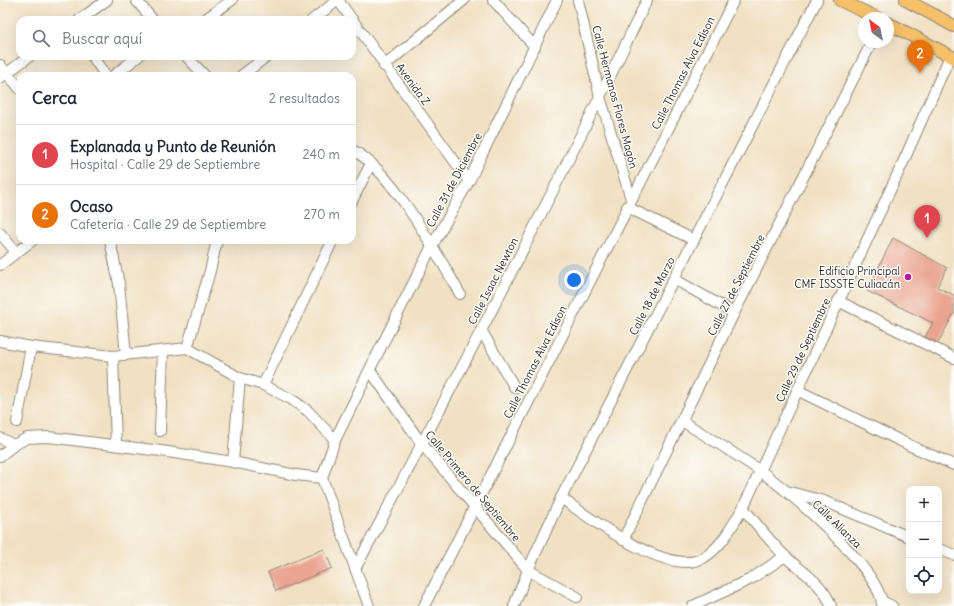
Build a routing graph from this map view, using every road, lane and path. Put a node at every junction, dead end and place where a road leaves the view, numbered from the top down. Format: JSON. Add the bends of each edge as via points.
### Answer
{"nodes":[{"id":1,"x":107,"y":0,"type":"edge"},
{"id":2,"x":136,"y":0,"type":"edge"},
{"id":3,"x":232,"y":0,"type":"edge"},
{"id":4,"x":338,"y":0,"type":"edge"},
{"id":5,"x":464,"y":0,"type":"edge"},
{"id":6,"x":493,"y":0,"type":"edge"},
{"id":7,"x":557,"y":0,"type":"edge"},
{"id":8,"x":578,"y":0,"type":"edge"},
{"id":9,"x":647,"y":0,"type":"edge"},
{"id":10,"x":734,"y":0,"type":"edge"},
{"id":11,"x":817,"y":0,"type":"edge"},
{"id":12,"x":840,"y":0,"type":"edge"},
{"id":13,"x":906,"y":0,"type":"edge"},
{"id":14,"x":865,"y":12,"type":"edge"},
{"id":15,"x":85,"y":16,"type":"edge"},
{"id":16,"x":150,"y":16,"type":"edge"},
{"id":17,"x":210,"y":16,"type":"edge"},
{"id":18,"x":317,"y":16,"type":"edge"},
{"id":19,"x":349,"y":16,"type":"edge"},
{"id":20,"x":356,"y":26,"type":"edge"},
{"id":21,"x":894,"y":26,"type":"edge"},
{"id":22,"x":954,"y":26,"type":"edge"},
{"id":23,"x":535,"y":47,"type":"junction"},
{"id":24,"x":869,"y":48,"type":"edge"},
{"id":25,"x":952,"y":57,"type":"edge"},
{"id":26,"x":23,"y":60,"type":"edge"},
{"id":27,"x":95,"y":60,"type":"edge"},
{"id":28,"x":134,"y":60,"type":"edge"},
{"id":29,"x":190,"y":60,"type":"edge"},
{"id":30,"x":262,"y":60,"type":"edge"},
{"id":31,"x":384,"y":66,"type":"junction"},
{"id":32,"x":2,"y":72,"type":"edge"},
{"id":33,"x":103,"y":72,"type":"edge"},
{"id":34,"x":118,"y":72,"type":"edge"},
{"id":35,"x":201,"y":72,"type":"edge"},
{"id":36,"x":246,"y":72,"type":"edge"},
{"id":37,"x":16,"y":85,"type":"edge"},
{"id":38,"x":600,"y":97,"type":"junction"},
{"id":39,"x":356,"y":152,"type":"edge"},
{"id":40,"x":371,"y":163,"type":"junction"},
{"id":41,"x":357,"y":178,"type":"edge"},
{"id":42,"x":469,"y":181,"type":"junction"},
{"id":43,"x":629,"y":203,"type":"junction"},
{"id":44,"x":0,"y":233,"type":"edge"},
{"id":45,"x":694,"y":240,"type":"junction"},
{"id":46,"x":27,"y":244,"type":"edge"},
{"id":47,"x":111,"y":244,"type":"edge"},
{"id":48,"x":216,"y":244,"type":"edge"},
{"id":49,"x":331,"y":244,"type":"edge"},
{"id":50,"x":432,"y":246,"type":"junction"},
{"id":51,"x":16,"y":252,"type":"junction"},
{"id":52,"x":0,"y":265,"type":"edge"},
{"id":53,"x":674,"y":279,"type":"junction"},
{"id":54,"x":460,"y":294,"type":"dead end"},
{"id":55,"x":838,"y":301,"type":"junction"},
{"id":56,"x":734,"y":313,"type":"junction"},
{"id":57,"x":482,"y":330,"type":"junction"},
{"id":58,"x":0,"y":341,"type":"edge"},
{"id":59,"x":31,"y":347,"type":"junction"},
{"id":60,"x":187,"y":348,"type":"junction"},
{"id":61,"x":163,"y":351,"type":"junction"},
{"id":62,"x":126,"y":355,"type":"junction"},
{"id":63,"x":113,"y":356,"type":"junction"},
{"id":64,"x":954,"y":358,"type":"edge"},
{"id":65,"x":370,"y":370,"type":"junction"},
{"id":66,"x":240,"y":378,"type":"junction"},
{"id":67,"x":263,"y":385,"type":"junction"},
{"id":68,"x":515,"y":388,"type":"dead end"},
{"id":69,"x":798,"y":390,"type":"junction"},
{"id":70,"x":682,"y":421,"type":"junction"},
{"id":71,"x":16,"y":422,"type":"dead end"},
{"id":72,"x":160,"y":431,"type":"dead end"},
{"id":73,"x":0,"y":438,"type":"edge"},
{"id":74,"x":335,"y":440,"type":"junction"},
{"id":75,"x":421,"y":443,"type":"junction"},
{"id":76,"x":14,"y":445,"type":"junction"},
{"id":77,"x":116,"y":445,"type":"junction"},
{"id":78,"x":0,"y":456,"type":"edge"},
{"id":79,"x":233,"y":462,"type":"junction"},
{"id":80,"x":954,"y":465,"type":"edge"},
{"id":81,"x":760,"y":471,"type":"junction"},
{"id":82,"x":322,"y":478,"type":"junction"},
{"id":83,"x":785,"y":491,"type":"junction"},
{"id":84,"x":561,"y":498,"type":"junction"},
{"id":85,"x":475,"y":506,"type":"junction"},
{"id":86,"x":743,"y":508,"type":"junction"},
{"id":87,"x":906,"y":536,"type":"edge"},
{"id":88,"x":623,"y":540,"type":"junction"},
{"id":89,"x":942,"y":550,"type":"edge"},
{"id":90,"x":954,"y":555,"type":"edge"},
{"id":91,"x":785,"y":556,"type":"junction"},
{"id":92,"x":355,"y":569,"type":"junction"},
{"id":93,"x":528,"y":570,"type":"junction"},
{"id":94,"x":577,"y":597,"type":"dead end"},
{"id":95,"x":882,"y":604,"type":"edge"},
{"id":96,"x":369,"y":606,"type":"edge"},
{"id":97,"x":424,"y":606,"type":"edge"},
{"id":98,"x":514,"y":606,"type":"edge"},
{"id":99,"x":693,"y":606,"type":"edge"},
{"id":100,"x":831,"y":606,"type":"edge"},
{"id":101,"x":892,"y":606,"type":"edge"}],
"edges":[{"from":1,"to":15,"type":"street"},
{"from":2,"to":16,"type":"street"},
{"from":3,"to":17,"type":"street"},
{"from":4,"to":18,"type":"street"},
{"from":4,"to":19,"type":"street","name":"Avenida Z"},
{"from":5,"to":31,"type":"street"},
{"from":6,"to":23,"type":"street"},
{"from":7,"to":23,"type":"street","name":"Calle 31 de Diciembre"},
{"from":8,"to":38,"type":"street","name":"Calle Hermanos Flores Magón"},
{"from":9,"to":38,"type":"street","name":"Calle Isaac Newton"},
{"from":10,"to":43,"type":"street","name":"Calle Thomas Alva Edison"},
{"from":11,"to":45,"type":"street","name":"Calle 18 de Marzo"},
{"from":12,"to":14,"type":"main road"},
{"from":13,"to":22,"type":"main road"},
{"from":20,"to":31,"type":"street","name":"Avenida Z"},
{"from":21,"to":25,"type":"main road"},
{"from":23,"to":42,"type":"street","name":"Calle 31 de Diciembre"},
{"from":24,"to":56,"type":"street","name":"Calle 27 de Septiembre"},
{"from":25,"to":55,"type":"street","name":"Calle 29 de Septiembre"},
{"from":26,"to":32,"type":"street"},
{"from":27,"to":33,"type":"street"},
{"from":28,"to":34,"type":"street"},
{"from":29,"to":35,"type":"street"},
{"from":30,"to":36,"type":"street"},
{"from":31,"to":42,"type":"street","name":"Avenida Z"},
{"from":32,"to":37,"type":"street"},
{"from":38,"to":43,"type":"street","name":"Calle Hermanos Flores Magón"},
{"from":38,"to":57,"type":"street","name":"Calle Isaac Newton"},
{"from":39,"to":40,"type":"street"},
{"from":40,"to":41,"type":"street"},
{"from":40,"to":50,"type":"street","via":[[382,174]]},
{"from":42,"to":50,"type":"street","name":"Calle 31 de Diciembre"},
{"from":43,"to":45,"type":"street"},
{"from":43,"to":85,"type":"street","name":"Calle Thomas Alva Edison"},
{"from":44,"to":51,"type":"street"},
{"from":45,"to":53,"type":"street","name":"Calle 18 de Marzo"},
{"from":46,"to":51,"type":"street"},
{"from":47,"to":62,"type":"street","via":[[120,290]]},
{"from":48,"to":60,"type":"street"},
{"from":49,"to":67,"type":"street"},
{"from":50,"to":54,"type":"street"},
{"from":50,"to":65,"type":"street","name":"Calle 31 de Diciembre"},
{"from":51,"to":52,"type":"street"},
{"from":53,"to":56,"type":"street"},
{"from":53,"to":84,"type":"street","name":"Calle 18 de Marzo"},
{"from":55,"to":64,"type":"street"},
{"from":55,"to":69,"type":"street","name":"Calle 29 de Septiembre"},
{"from":56,"to":70,"type":"street","name":"Calle 27 de Septiembre"},
{"from":57,"to":68,"type":"street"},
{"from":57,"to":75,"type":"street","name":"Calle Isaac Newton"},
{"from":58,"to":59,"type":"street"},
{"from":59,"to":63,"type":"street"},
{"from":59,"to":71,"type":"street"},
{"from":60,"to":61,"type":"street"},
{"from":60,"to":66,"type":"street"},
{"from":61,"to":62,"type":"street"},
{"from":61,"to":72,"type":"street"},
{"from":62,"to":63,"type":"street"},
{"from":63,"to":77,"type":"street"},
{"from":65,"to":74,"type":"street","name":"Calle 31 de Diciembre"},
{"from":65,"to":75,"type":"street","name":"Calle Primero de Septiembre"},
{"from":66,"to":67,"type":"street"},
{"from":66,"to":79,"type":"street"},
{"from":67,"to":74,"type":"street","via":[[308,411]]},
{"from":69,"to":80,"type":"street"},
{"from":69,"to":81,"type":"street","name":"Calle 29 de Septiembre"},
{"from":70,"to":81,"type":"street","name":"Calle Alianza"},
{"from":70,"to":88,"type":"street","name":"Calle 27 de Septiembre"},
{"from":73,"to":76,"type":"street"},
{"from":74,"to":82,"type":"street","name":"Calle 31 de Diciembre"},
{"from":75,"to":85,"type":"street","name":"Calle Primero de Septiembre"},
{"from":75,"to":92,"type":"street","name":"Calle Isaac Newton"},
{"from":76,"to":77,"type":"street","via":[[27,438],[48,437]]},
{"from":76,"to":78,"type":"street"},
{"from":77,"to":79,"type":"street"},
{"from":79,"to":82,"type":"street"},
{"from":81,"to":83,"type":"street","name":"Calle Alianza"},
{"from":81,"to":86,"type":"street","name":"Calle 29 de Septiembre"},
{"from":82,"to":92,"type":"street"},
{"from":83,"to":87,"type":"street","via":[[824,501]]},
{"from":83,"to":95,"type":"street","name":"Calle Alianza","via":[[857,560],[879,591]]},
{"from":84,"to":88,"type":"street"},
{"from":84,"to":93,"type":"street","name":"Calle 18 de Marzo"},
{"from":85,"to":93,"type":"street","name":"Calle Primero de Septiembre"},
{"from":85,"to":97,"type":"street","name":"Calle Thomas Alva Edison"},
{"from":86,"to":88,"type":"street","name":"Calle 29 de Septiembre","via":[[717,547],[694,562],[681,562],[654,554]]},
{"from":86,"to":91,"type":"street"},
{"from":89,"to":90,"type":"street"},
{"from":91,"to":99,"type":"street","via":[[751,579]]},
{"from":91,"to":100,"type":"street","via":[[822,588]]},
{"from":92,"to":96,"type":"street"},
{"from":93,"to":94,"type":"street","name":"Calle Primero de Septiembre"},
{"from":93,"to":98,"type":"street","name":"Calle 18 de Marzo"},
{"from":95,"to":101,"type":"street"}]}
